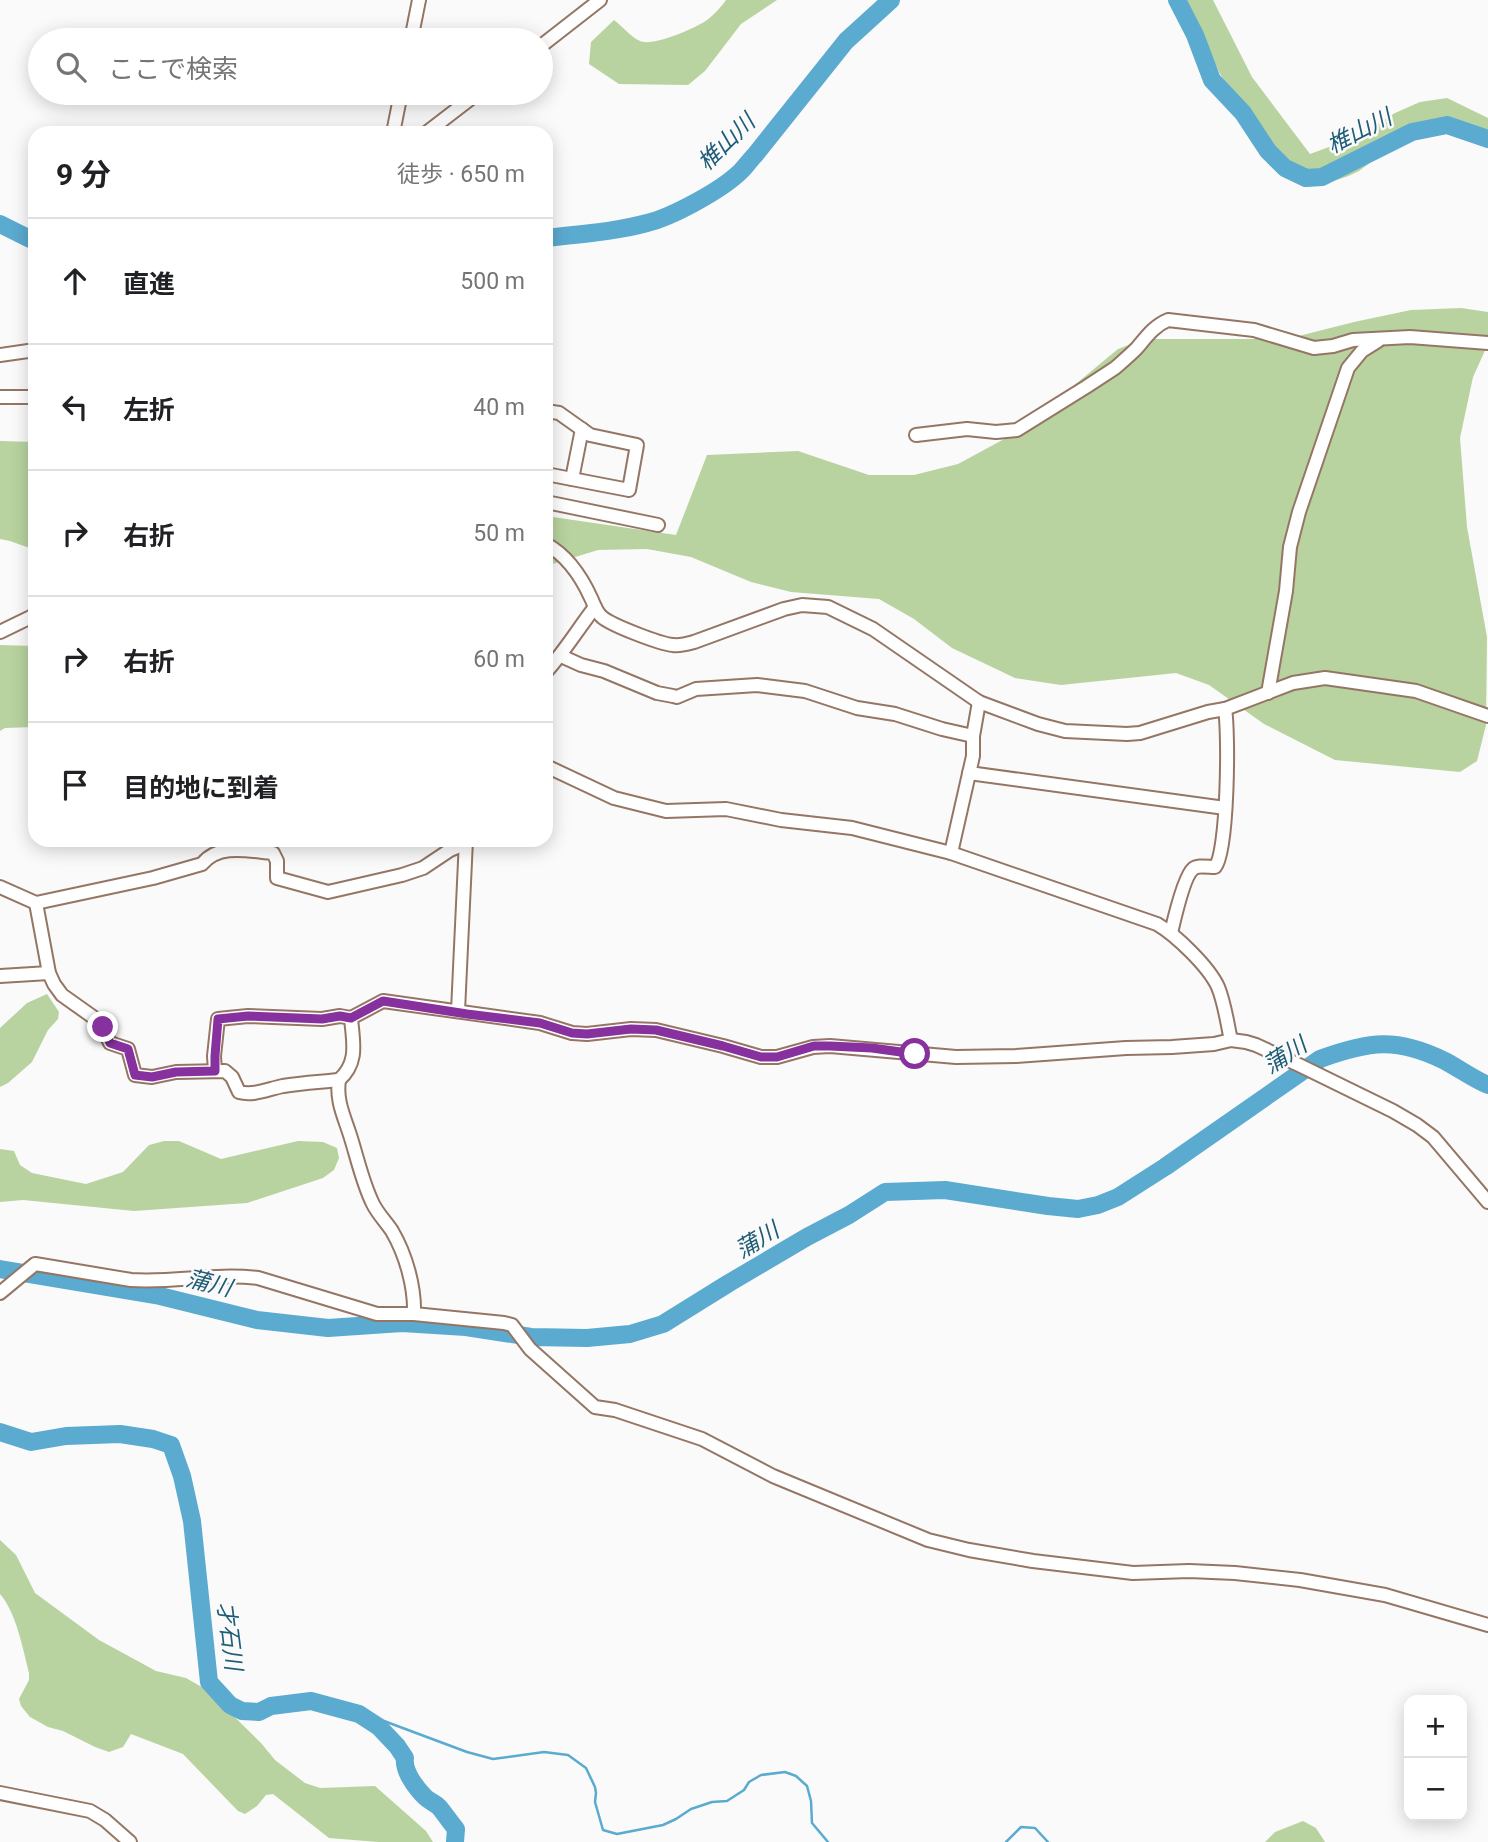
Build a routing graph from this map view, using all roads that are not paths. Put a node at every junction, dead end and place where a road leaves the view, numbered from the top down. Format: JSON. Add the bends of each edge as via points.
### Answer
{"nodes":[{"id":1,"x":419,"y":0,"type":"edge"},
{"id":2,"x":600,"y":0,"type":"edge"},
{"id":3,"x":413,"y":28,"type":"edge"},
{"id":4,"x":553,"y":37,"type":"edge"},
{"id":5,"x":399,"y":105,"type":"edge"},
{"id":6,"x":462,"y":105,"type":"edge"},
{"id":7,"x":394,"y":126,"type":"edge"},
{"id":8,"x":435,"y":126,"type":"edge"},
{"id":9,"x":1381,"y":338,"type":"junction"},
{"id":10,"x":1488,"y":343,"type":"edge"},
{"id":11,"x":28,"y":351,"type":"edge"},
{"id":12,"x":0,"y":355,"type":"edge"},
{"id":13,"x":0,"y":397,"type":"edge"},
{"id":14,"x":28,"y":397,"type":"edge"},
{"id":15,"x":553,"y":412,"type":"edge"},
{"id":16,"x":582,"y":429,"type":"junction"},
{"id":17,"x":916,"y":435,"type":"dead end"},
{"id":18,"x":553,"y":475,"type":"edge"},
{"id":19,"x":572,"y":479,"type":"junction"},
{"id":20,"x":553,"y":503,"type":"edge"},
{"id":21,"x":658,"y":525,"type":"dead end"},
{"id":22,"x":553,"y":549,"type":"edge"},
{"id":23,"x":595,"y":607,"type":"junction"},
{"id":24,"x":28,"y":618,"type":"edge"},
{"id":25,"x":0,"y":632,"type":"edge"},
{"id":26,"x":561,"y":656,"type":"junction"},
{"id":27,"x":553,"y":665,"type":"edge"},
{"id":28,"x":1268,"y":693,"type":"junction"},
{"id":29,"x":979,"y":702,"type":"junction"},
{"id":30,"x":1225,"y":709,"type":"junction"},
{"id":31,"x":1488,"y":716,"type":"edge"},
{"id":32,"x":973,"y":736,"type":"junction"},
{"id":33,"x":553,"y":769,"type":"edge"},
{"id":34,"x":969,"y":772,"type":"junction"},
{"id":35,"x":1224,"y":808,"type":"junction"},
{"id":36,"x":456,"y":847,"type":"edge"},
{"id":37,"x":465,"y":847,"type":"edge"},
{"id":38,"x":951,"y":853,"type":"junction"},
{"id":39,"x":0,"y":887,"type":"edge"},
{"id":40,"x":36,"y":903,"type":"junction"},
{"id":41,"x":1171,"y":933,"type":"junction"},
{"id":42,"x":49,"y":973,"type":"junction"},
{"id":43,"x":0,"y":976,"type":"edge"},
{"id":44,"x":458,"y":1011,"type":"junction"},
{"id":45,"x":351,"y":1018,"type":"junction"},
{"id":46,"x":1231,"y":1041,"type":"junction"},
{"id":47,"x":215,"y":1071,"type":"junction"},
{"id":48,"x":338,"y":1080,"type":"junction"},
{"id":49,"x":1488,"y":1202,"type":"edge"},
{"id":50,"x":4,"y":1290,"type":"edge"},
{"id":51,"x":414,"y":1314,"type":"junction"},
{"id":52,"x":1488,"y":1625,"type":"edge"},
{"id":53,"x":0,"y":1793,"type":"edge"},
{"id":54,"x":130,"y":1842,"type":"edge"}],
"edges":[{"from":1,"to":3,"type":"street"},
{"from":2,"to":4,"type":"street"},
{"from":5,"to":7,"type":"street"},
{"from":6,"to":8,"type":"street"},
{"from":9,"to":10,"type":"street"},
{"from":9,"to":17,"type":"street","via":[[1314,348],[1254,330],[1168,320],[1115,368],[1023,427]]},
{"from":9,"to":28,"type":"street","via":[[1348,368],[1298,512]]},
{"from":11,"to":12,"type":"street"},
{"from":13,"to":14,"type":"street"},
{"from":15,"to":16,"type":"street"},
{"from":16,"to":19,"type":"street"},
{"from":16,"to":19,"type":"street","via":[[590,435],[637,444],[629,490]]},
{"from":18,"to":19,"type":"street"},
{"from":20,"to":21,"type":"street"},
{"from":22,"to":23,"type":"street","via":[[577,572]]},
{"from":23,"to":26,"type":"street"},
{"from":23,"to":29,"type":"street","via":[[614,624],[680,646],[784,609],[828,607],[873,629]]},
{"from":24,"to":25,"type":"street"},
{"from":26,"to":27,"type":"street"},
{"from":26,"to":32,"type":"street","via":[[657,693],[677,696],[696,689],[757,685],[805,691]]},
{"from":28,"to":30,"type":"street"},
{"from":28,"to":31,"type":"street","via":[[1325,678],[1416,691]]},
{"from":29,"to":30,"type":"street","via":[[1065,731],[1127,734]]},
{"from":29,"to":32,"type":"street"},
{"from":30,"to":35,"type":"street"},
{"from":32,"to":34,"type":"street"},
{"from":33,"to":38,"type":"street","via":[[614,797],[666,811],[726,809],[852,828]]},
{"from":34,"to":35,"type":"street"},
{"from":34,"to":38,"type":"street"},
{"from":35,"to":41,"type":"street","via":[[1218,864],[1191,870]]},
{"from":36,"to":40,"type":"street","via":[[424,868],[328,892],[277,878],[273,853],[225,850],[202,864],[160,876]]},
{"from":37,"to":44,"type":"street"},
{"from":38,"to":41,"type":"street","via":[[1157,924]]},
{"from":39,"to":40,"type":"street"},
{"from":40,"to":42,"type":"street"},
{"from":41,"to":46,"type":"street","via":[[1213,977]]},
{"from":42,"to":43,"type":"street"},
{"from":42,"to":47,"type":"street","via":[[62,995],[100,1022],[110,1043],[128,1049],[135,1075]]},
{"from":44,"to":45,"type":"street","via":[[383,1001]]},
{"from":44,"to":46,"type":"street","via":[[540,1023],[572,1033],[656,1030],[761,1057],[814,1046],[956,1057]]},
{"from":45,"to":47,"type":"street","via":[[218,1019]]},
{"from":45,"to":48,"type":"street","via":[[351,1067]]},
{"from":46,"to":49,"type":"street","via":[[1256,1045],[1418,1125]]},
{"from":47,"to":48,"type":"street","via":[[225,1071],[239,1091],[246,1093]]},
{"from":48,"to":51,"type":"street","via":[[340,1107],[366,1186],[393,1232],[407,1269],[415,1296]]},
{"from":50,"to":51,"type":"street","via":[[35,1264],[147,1281],[250,1277],[367,1312]]},
{"from":51,"to":52,"type":"street","via":[[512,1325],[530,1349],[595,1407],[702,1439],[773,1476],[928,1540],[1034,1561],[1133,1573],[1189,1571],[1300,1580],[1385,1595]]},
{"from":53,"to":54,"type":"street","via":[[90,1811]]}]}
